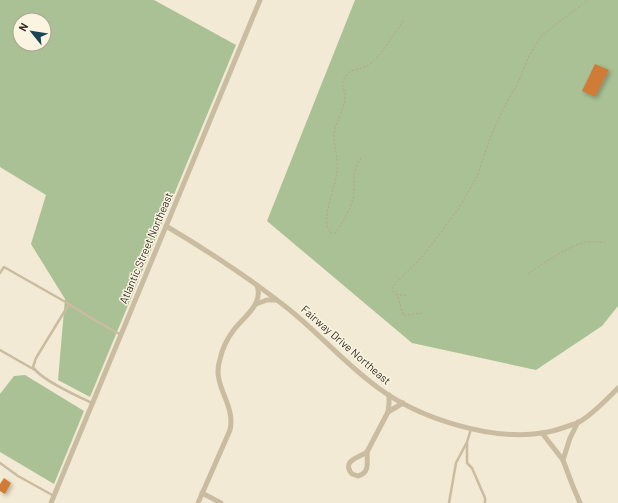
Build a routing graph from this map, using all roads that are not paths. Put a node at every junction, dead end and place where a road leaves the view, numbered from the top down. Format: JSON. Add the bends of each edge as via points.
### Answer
{"nodes":[{"id":1,"x":260,"y":0,"type":"edge"},
{"id":2,"x":166,"y":226,"type":"junction"},
{"id":3,"x":0,"y":273,"type":"edge"},
{"id":4,"x":257,"y":285,"type":"junction"},
{"id":5,"x":277,"y":300,"type":"junction"},
{"id":6,"x":69,"y":304,"type":"junction"},
{"id":7,"x":256,"y":304,"type":"junction"},
{"id":8,"x":121,"y":335,"type":"junction"},
{"id":9,"x":0,"y":350,"type":"edge"},
{"id":10,"x":35,"y":370,"type":"junction"},
{"id":11,"x":618,"y":388,"type":"edge"},
{"id":12,"x":388,"y":395,"type":"junction"},
{"id":13,"x":92,"y":404,"type":"junction"},
{"id":14,"x":403,"y":404,"type":"junction"},
{"id":15,"x":388,"y":412,"type":"junction"},
{"id":16,"x":578,"y":422,"type":"junction"},
{"id":17,"x":471,"y":428,"type":"junction"},
{"id":18,"x":542,"y":433,"type":"junction"},
{"id":19,"x":467,"y":442,"type":"junction"},
{"id":20,"x":367,"y":452,"type":"junction"},
{"id":21,"x":563,"y":460,"type":"junction"},
{"id":22,"x":0,"y":463,"type":"edge"},
{"id":23,"x":202,"y":493,"type":"junction"},
{"id":24,"x":54,"y":496,"type":"junction"},
{"id":25,"x":51,"y":503,"type":"edge"},
{"id":26,"x":198,"y":503,"type":"edge"},
{"id":27,"x":221,"y":503,"type":"edge"},
{"id":28,"x":449,"y":503,"type":"edge"},
{"id":29,"x":485,"y":503,"type":"edge"},
{"id":30,"x":580,"y":503,"type":"edge"}],
"edges":[{"from":1,"to":2,"type":"street","name":"Atlantic Street Northeast"},
{"from":2,"to":4,"type":"street","name":"Fairway Drive Northeast"},
{"from":2,"to":8,"type":"street","name":"Atlantic Street Northeast"},
{"from":3,"to":6,"type":"lane","via":[[4,267]]},
{"from":4,"to":5,"type":"street","name":"Fairway Drive Northeast"},
{"from":4,"to":7,"type":"street","via":[[259,294]]},
{"from":5,"to":7,"type":"street"},
{"from":5,"to":12,"type":"street","name":"Fairway Drive Northeast"},
{"from":6,"to":8,"type":"lane"},
{"from":6,"to":10,"type":"lane","via":[[36,358],[33,366]]},
{"from":7,"to":23,"type":"street","via":[[233,331],[220,359],[218,379],[231,410],[232,423]]},
{"from":8,"to":13,"type":"street","name":"Atlantic Street Northeast"},
{"from":9,"to":10,"type":"lane"},
{"from":10,"to":13,"type":"lane","via":[[56,385]]},
{"from":11,"to":16,"type":"street","name":"Fairway Drive Northeast"},
{"from":12,"to":14,"type":"street","name":"Fairway Drive Northeast"},
{"from":12,"to":15,"type":"street"},
{"from":13,"to":24,"type":"street","name":"Atlantic Street Northeast"},
{"from":14,"to":15,"type":"street"},
{"from":14,"to":17,"type":"street","name":"Fairway Drive Northeast","via":[[437,419]]},
{"from":15,"to":20,"type":"street"},
{"from":16,"to":18,"type":"street","name":"Fairway Drive Northeast"},
{"from":16,"to":21,"type":"street","name":"Fairway Drive Northeast"},
{"from":17,"to":18,"type":"street","name":"Fairway Drive Northeast","via":[[507,433]]},
{"from":17,"to":19,"type":"lane"},
{"from":18,"to":21,"type":"street"},
{"from":19,"to":28,"type":"lane","via":[[456,463]]},
{"from":19,"to":29,"type":"lane","via":[[467,463],[472,468]]},
{"from":20,"to":20,"type":"street","via":[[366,472],[358,476],[352,474],[348,468],[349,463]]},
{"from":21,"to":30,"type":"street"},
{"from":22,"to":24,"type":"lane"},
{"from":23,"to":26,"type":"street"},
{"from":23,"to":27,"type":"street"},
{"from":24,"to":25,"type":"street","name":"Atlantic Street Northeast"}]}
